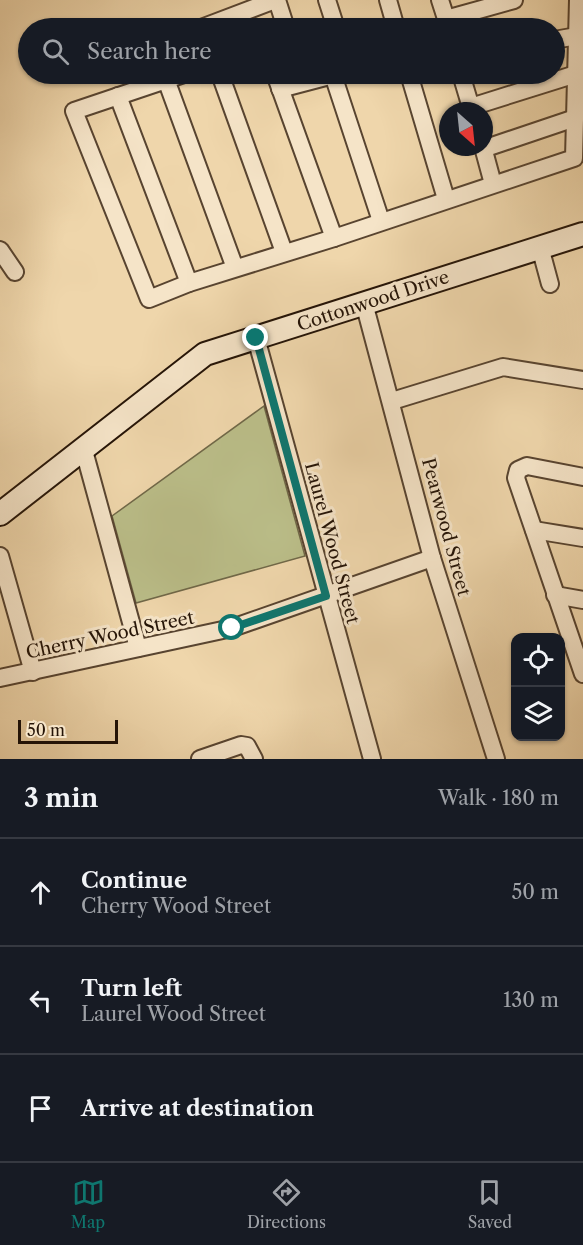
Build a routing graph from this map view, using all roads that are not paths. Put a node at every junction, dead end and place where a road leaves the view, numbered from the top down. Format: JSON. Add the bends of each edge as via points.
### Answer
{"nodes":[{"id":1,"x":276,"y":0,"type":"edge"},
{"id":2,"x":327,"y":0,"type":"edge"},
{"id":3,"x":388,"y":0,"type":"edge"},
{"id":4,"x":440,"y":0,"type":"edge"},
{"id":5,"x":514,"y":0,"type":"edge"},
{"id":6,"x":578,"y":0,"type":"edge"},
{"id":7,"x":488,"y":3,"type":"edge"},
{"id":8,"x":228,"y":18,"type":"edge"},
{"id":9,"x":282,"y":18,"type":"edge"},
{"id":10,"x":333,"y":18,"type":"edge"},
{"id":11,"x":393,"y":18,"type":"edge"},
{"id":12,"x":446,"y":18,"type":"edge"},
{"id":13,"x":459,"y":18,"type":"edge"},
{"id":14,"x":577,"y":36,"type":"junction"},
{"id":15,"x":565,"y":38,"type":"edge"},
{"id":16,"x":576,"y":74,"type":"junction"},
{"id":17,"x":565,"y":78,"type":"edge"},
{"id":18,"x":147,"y":84,"type":"edge"},
{"id":19,"x":169,"y":84,"type":"edge"},
{"id":20,"x":224,"y":84,"type":"edge"},
{"id":21,"x":279,"y":84,"type":"edge"},
{"id":22,"x":338,"y":84,"type":"edge"},
{"id":23,"x":412,"y":84,"type":"edge"},
{"id":24,"x":464,"y":84,"type":"edge"},
{"id":25,"x":546,"y":84,"type":"edge"},
{"id":26,"x":118,"y":96,"type":"junction"},
{"id":27,"x":469,"y":102,"type":"edge"},
{"id":28,"x":492,"y":102,"type":"edge"},
{"id":29,"x":575,"y":118,"type":"junction"},
{"id":30,"x":493,"y":145,"type":"edge"},
{"id":31,"x":485,"y":156,"type":"edge"},
{"id":32,"x":493,"y":184,"type":"junction"},
{"id":33,"x":446,"y":200,"type":"junction"},
{"id":34,"x":381,"y":221,"type":"junction"},
{"id":35,"x":583,"y":234,"type":"edge"},
{"id":36,"x":334,"y":238,"type":"junction"},
{"id":37,"x":540,"y":247,"type":"junction"},
{"id":38,"x":0,"y":250,"type":"edge"},
{"id":39,"x":284,"y":252,"type":"junction"},
{"id":40,"x":235,"y":268,"type":"junction"},
{"id":41,"x":15,"y":272,"type":"dead end"},
{"id":42,"x":189,"y":283,"type":"junction"},
{"id":43,"x":550,"y":284,"type":"dead end"},
{"id":44,"x":364,"y":303,"type":"junction"},
{"id":45,"x":256,"y":338,"type":"junction"},
{"id":46,"x":583,"y":380,"type":"edge"},
{"id":47,"x":392,"y":401,"type":"junction"},
{"id":48,"x":83,"y":447,"type":"junction"},
{"id":49,"x":583,"y":477,"type":"edge"},
{"id":50,"x":0,"y":514,"type":"edge"},
{"id":51,"x":534,"y":530,"type":"junction"},
{"id":52,"x":583,"y":538,"type":"edge"},
{"id":53,"x":0,"y":556,"type":"edge"},
{"id":54,"x":432,"y":558,"type":"junction"},
{"id":55,"x":555,"y":595,"type":"junction"},
{"id":56,"x":326,"y":596,"type":"junction"},
{"id":57,"x":583,"y":600,"type":"edge"},
{"id":58,"x":138,"y":648,"type":"junction"},
{"id":59,"x":581,"y":665,"type":"edge"},
{"id":60,"x":33,"y":672,"type":"junction"},
{"id":61,"x":0,"y":678,"type":"edge"},
{"id":62,"x":200,"y":759,"type":"edge"},
{"id":63,"x":254,"y":759,"type":"edge"},
{"id":64,"x":372,"y":759,"type":"edge"},
{"id":65,"x":496,"y":759,"type":"edge"}],
"edges":[{"from":1,"to":8,"type":"street"},
{"from":1,"to":9,"type":"street"},
{"from":2,"to":10,"type":"street"},
{"from":3,"to":11,"type":"street"},
{"from":4,"to":12,"type":"street"},
{"from":5,"to":7,"type":"street"},
{"from":6,"to":14,"type":"street"},
{"from":7,"to":13,"type":"street"},
{"from":14,"to":15,"type":"street"},
{"from":14,"to":16,"type":"street"},
{"from":16,"to":17,"type":"street"},
{"from":16,"to":29,"type":"street"},
{"from":18,"to":26,"type":"street"},
{"from":19,"to":40,"type":"street"},
{"from":20,"to":39,"type":"street"},
{"from":21,"to":36,"type":"street"},
{"from":22,"to":34,"type":"street"},
{"from":23,"to":33,"type":"street"},
{"from":24,"to":27,"type":"street"},
{"from":25,"to":28,"type":"street"},
{"from":26,"to":42,"type":"street"},
{"from":26,"to":42,"type":"street","via":[[74,111],[149,299]]},
{"from":29,"to":30,"type":"street"},
{"from":29,"to":32,"type":"street","via":[[574,158]]},
{"from":31,"to":32,"type":"street"},
{"from":32,"to":33,"type":"street"},
{"from":33,"to":34,"type":"street"},
{"from":34,"to":36,"type":"street"},
{"from":35,"to":37,"type":"street","name":"Cottonwood Drive"},
{"from":36,"to":39,"type":"street"},
{"from":37,"to":43,"type":"street"},
{"from":37,"to":44,"type":"street","name":"Cottonwood Drive"},
{"from":38,"to":41,"type":"street"},
{"from":39,"to":40,"type":"street"},
{"from":40,"to":42,"type":"street"},
{"from":44,"to":45,"type":"street","name":"Cottonwood Drive"},
{"from":44,"to":47,"type":"street","name":"Pearwood Street"},
{"from":45,"to":48,"type":"street","name":"Cottonwood Drive","via":[[205,354]]},
{"from":45,"to":56,"type":"street","name":"Laurel Wood Street"},
{"from":46,"to":47,"type":"street","via":[[503,367]]},
{"from":47,"to":54,"type":"street","name":"Pearwood Street"},
{"from":48,"to":50,"type":"street","name":"Cottonwood Drive"},
{"from":48,"to":58,"type":"street"},
{"from":49,"to":51,"type":"street","via":[[527,466],[518,470],[516,478]]},
{"from":51,"to":52,"type":"street"},
{"from":51,"to":55,"type":"street"},
{"from":53,"to":60,"type":"street"},
{"from":54,"to":56,"type":"street","name":"Cherry Wood Street"},
{"from":54,"to":65,"type":"street","name":"Pearwood Street"},
{"from":55,"to":57,"type":"street"},
{"from":55,"to":59,"type":"street"},
{"from":56,"to":58,"type":"street","name":"Cherry Wood Street","via":[[232,628]]},
{"from":56,"to":64,"type":"street","name":"Laurel Wood Street"},
{"from":58,"to":60,"type":"street","name":"Cherry Wood Street"},
{"from":60,"to":61,"type":"street","name":"Cherry Wood Street"},
{"from":62,"to":63,"type":"street","via":[[241,745],[248,746]]}]}
